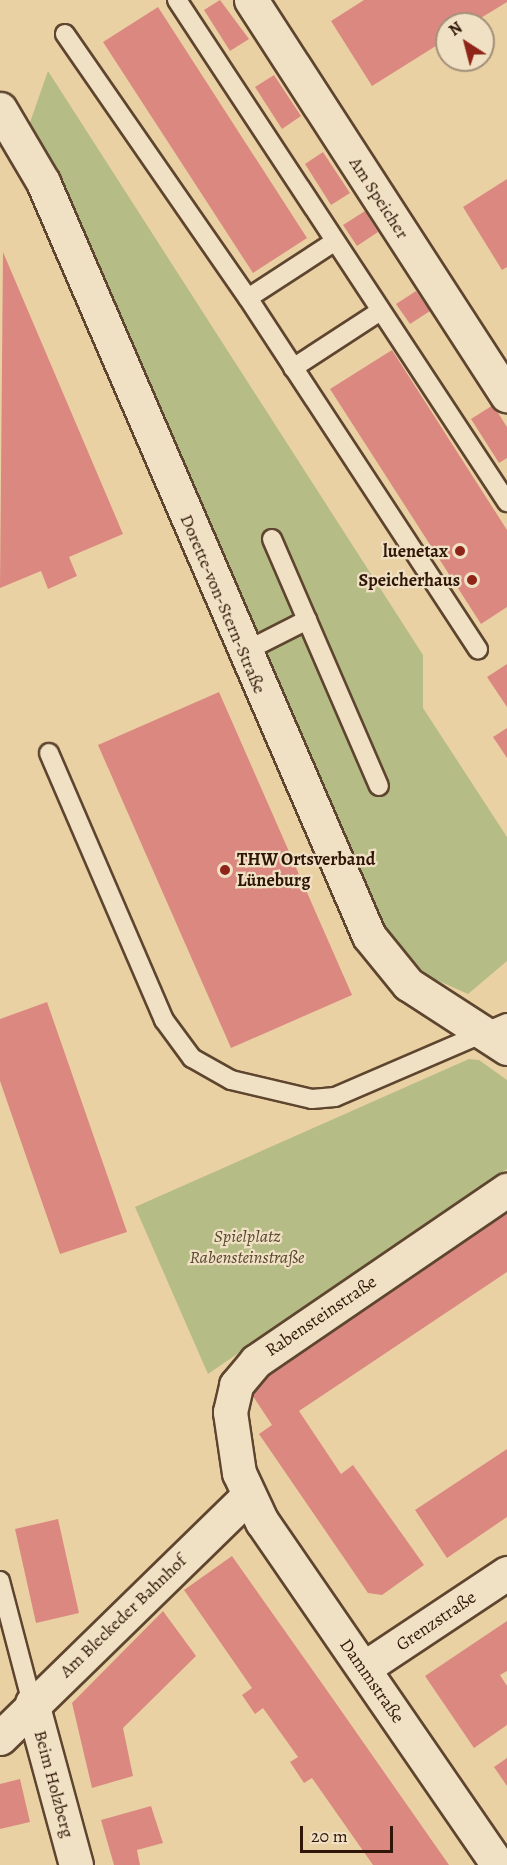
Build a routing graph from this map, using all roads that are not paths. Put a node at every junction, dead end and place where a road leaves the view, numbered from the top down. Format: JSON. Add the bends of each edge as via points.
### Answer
{"nodes":[{"id":1,"x":177,"y":0,"type":"edge"},
{"id":2,"x":253,"y":0,"type":"edge"},
{"id":3,"x":65,"y":34,"type":"dead end"},
{"id":4,"x":0,"y":109,"type":"edge"},
{"id":5,"x":334,"y":242,"type":"junction"},
{"id":6,"x":248,"y":298,"type":"junction"},
{"id":7,"x":379,"y":312,"type":"junction"},
{"id":8,"x":293,"y":368,"type":"junction"},
{"id":9,"x":503,"y":381,"type":"edge"},
{"id":10,"x":507,"y":501,"type":"edge"},
{"id":11,"x":272,"y":540,"type":"dead end"},
{"id":12,"x":307,"y":620,"type":"junction"},
{"id":13,"x":478,"y":650,"type":"dead end"},
{"id":14,"x":244,"y":652,"type":"junction"},
{"id":15,"x":50,"y":753,"type":"dead end"},
{"id":16,"x":379,"y":786,"type":"dead end"},
{"id":17,"x":502,"y":1029,"type":"edge"},
{"id":18,"x":507,"y":1190,"type":"edge"},
{"id":19,"x":248,"y":1496,"type":"junction"},
{"id":20,"x":507,"y":1573,"type":"edge"},
{"id":21,"x":0,"y":1581,"type":"edge"},
{"id":22,"x":364,"y":1668,"type":"junction"},
{"id":23,"x":32,"y":1703,"type":"junction"},
{"id":24,"x":0,"y":1738,"type":"edge"},
{"id":25,"x":76,"y":1865,"type":"edge"},
{"id":26,"x":498,"y":1865,"type":"edge"}],
"edges":[{"from":1,"to":5,"type":"lane"},
{"from":2,"to":9,"type":"street","name":"Am Speicher"},
{"from":3,"to":6,"type":"lane"},
{"from":4,"to":14,"type":"street","name":"Dorette-von-Stern-Straße","via":[[43,182]]},
{"from":5,"to":6,"type":"lane"},
{"from":5,"to":7,"type":"lane"},
{"from":6,"to":8,"type":"lane"},
{"from":7,"to":8,"type":"lane"},
{"from":7,"to":10,"type":"lane"},
{"from":8,"to":13,"type":"lane"},
{"from":11,"to":12,"type":"lane"},
{"from":12,"to":14,"type":"lane"},
{"from":12,"to":16,"type":"lane"},
{"from":14,"to":17,"type":"street","name":"Dorette-von-Stern-Straße","via":[[369,936],[408,984]]},
{"from":15,"to":17,"type":"lane","via":[[164,1020],[192,1058],[231,1080],[312,1099],[335,1097]]},
{"from":18,"to":19,"type":"street","name":"Rabensteinstraße","via":[[256,1361],[236,1385],[230,1412]]},
{"from":19,"to":22,"type":"street","name":"Dammstraße"},
{"from":19,"to":23,"type":"street","name":"Am Bleckeder Bahnhof"},
{"from":20,"to":22,"type":"street","name":"Grenzstraße"},
{"from":21,"to":23,"type":"lane"},
{"from":22,"to":26,"type":"street","name":"Dammstraße"},
{"from":23,"to":24,"type":"street","name":"Am Bleckeder Bahnhof"},
{"from":23,"to":25,"type":"street","name":"Beim Holzberg"}]}
